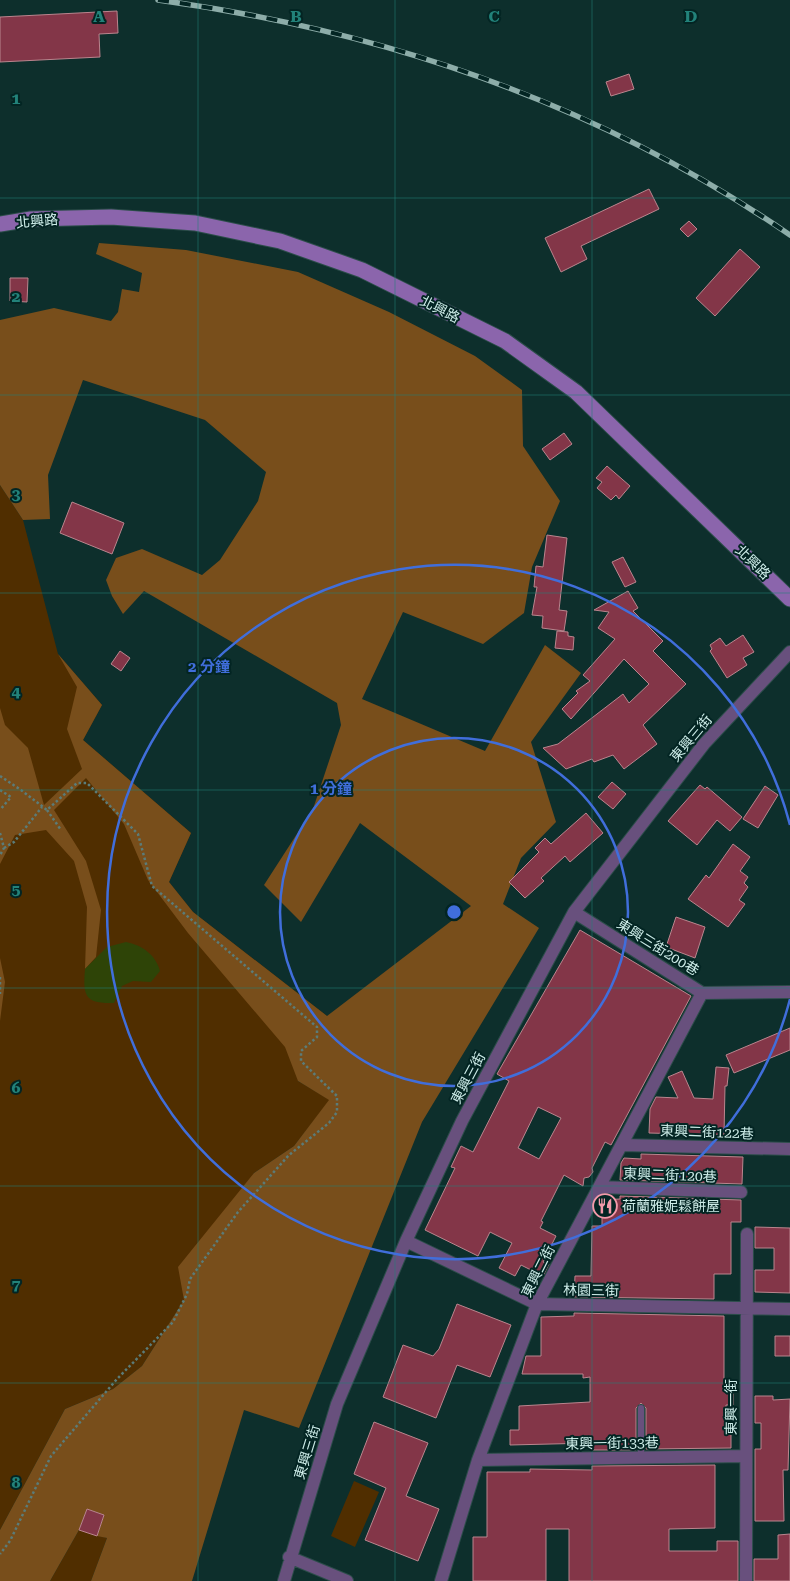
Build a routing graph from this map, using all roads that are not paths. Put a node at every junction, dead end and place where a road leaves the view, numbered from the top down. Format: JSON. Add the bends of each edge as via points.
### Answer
{"nodes":[{"id":1,"x":0,"y":224,"type":"edge"},
{"id":2,"x":790,"y":599,"type":"edge"},
{"id":3,"x":790,"y":652,"type":"edge"},
{"id":4,"x":574,"y":912,"type":"junction"},
{"id":5,"x":702,"y":992,"type":"junction"},
{"id":6,"x":790,"y":992,"type":"edge"},
{"id":7,"x":622,"y":1145,"type":"junction"},
{"id":8,"x":790,"y":1149,"type":"edge"},
{"id":9,"x":598,"y":1187,"type":"junction"},
{"id":10,"x":741,"y":1192,"type":"dead end"},
{"id":11,"x":747,"y":1234,"type":"dead end"},
{"id":12,"x":406,"y":1241,"type":"junction"},
{"id":13,"x":537,"y":1304,"type":"junction"},
{"id":14,"x":747,"y":1308,"type":"junction"},
{"id":15,"x":790,"y":1308,"type":"edge"},
{"id":16,"x":641,"y":1408,"type":"dead end"},
{"id":17,"x":746,"y":1456,"type":"junction"},
{"id":18,"x":641,"y":1458,"type":"junction"},
{"id":19,"x":478,"y":1460,"type":"junction"},
{"id":20,"x":289,"y":1557,"type":"junction"},
{"id":21,"x":284,"y":1581,"type":"edge"},
{"id":22,"x":347,"y":1581,"type":"edge"},
{"id":23,"x":441,"y":1581,"type":"edge"},
{"id":24,"x":746,"y":1581,"type":"edge"}],
"edges":[{"from":1,"to":2,"type":"street","name":"北興路","via":[[111,217],[195,223],[280,241],[362,270],[505,341],[576,392]]},
{"from":3,"to":4,"type":"street","name":"東興三街","via":[[704,744]]},
{"from":4,"to":5,"type":"street","name":"東興三街200巷"},
{"from":4,"to":12,"type":"street","name":"東興三街","via":[[462,1121]]},
{"from":5,"to":6,"type":"street","name":"東興三街200巷"},
{"from":5,"to":7,"type":"street","name":"東興二街"},
{"from":7,"to":8,"type":"street","name":"東興二街122巷"},
{"from":7,"to":9,"type":"street","name":"東興二街"},
{"from":9,"to":10,"type":"street","name":"東興二街120巷"},
{"from":9,"to":13,"type":"street","name":"東興二街"},
{"from":11,"to":14,"type":"street","name":"東興一街"},
{"from":12,"to":13,"type":"street","name":"林園三街"},
{"from":12,"to":20,"type":"street","name":"東興三街","via":[[337,1404]]},
{"from":13,"to":14,"type":"street","name":"林園三街"},
{"from":13,"to":19,"type":"street","name":"東興二街"},
{"from":14,"to":15,"type":"street","name":"林園三街"},
{"from":14,"to":17,"type":"street","name":"東興一街"},
{"from":16,"to":18,"type":"lane"},
{"from":17,"to":18,"type":"street","name":"東興一街133巷"},
{"from":17,"to":24,"type":"street","name":"東興一街"},
{"from":18,"to":19,"type":"street","name":"東興一街133巷"},
{"from":19,"to":23,"type":"street","name":"東興二街"},
{"from":20,"to":21,"type":"street","name":"東興三街"},
{"from":20,"to":22,"type":"street"}]}
